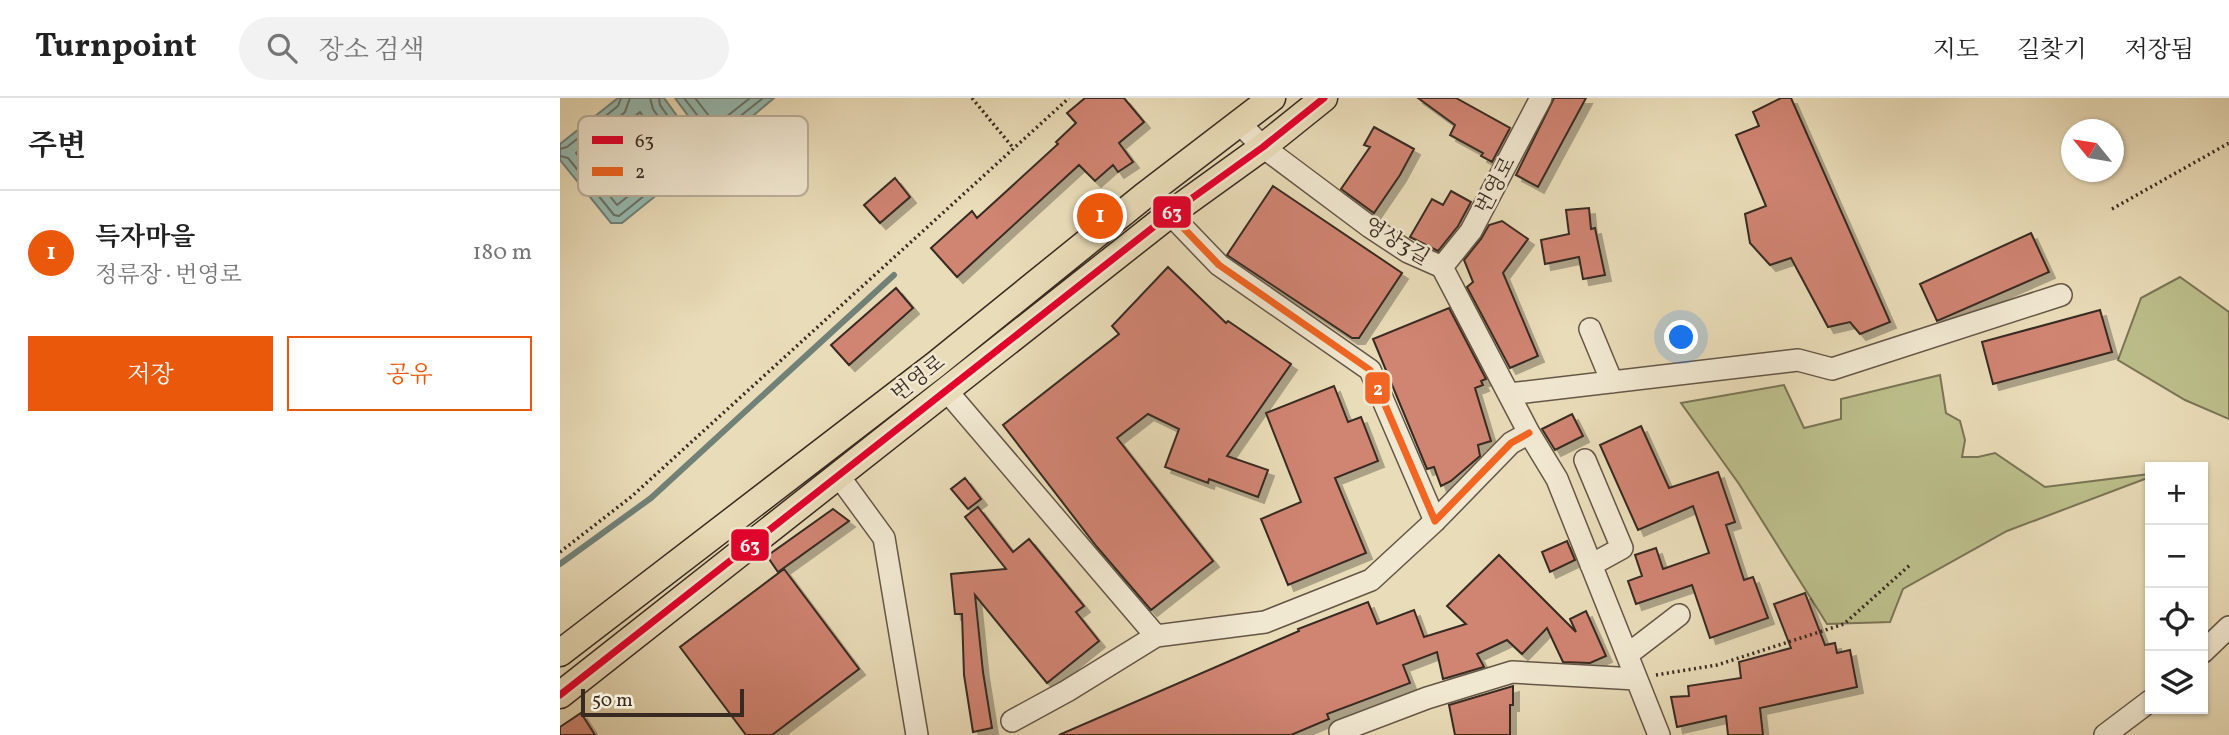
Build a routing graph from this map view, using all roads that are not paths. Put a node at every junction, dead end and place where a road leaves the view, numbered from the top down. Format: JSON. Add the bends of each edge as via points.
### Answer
{"nodes":[{"id":1,"x":1272,"y":98,"type":"edge"},
{"id":2,"x":1324,"y":98,"type":"edge"},
{"id":3,"x":1541,"y":98,"type":"edge"},
{"id":4,"x":1239,"y":123,"type":"junction"},
{"id":5,"x":1263,"y":148,"type":"junction"},
{"id":6,"x":1170,"y":214,"type":"junction"},
{"id":7,"x":1442,"y":267,"type":"junction"},
{"id":8,"x":2061,"y":295,"type":"dead end"},
{"id":9,"x":1590,"y":330,"type":"dead end"},
{"id":10,"x":1612,"y":382,"type":"junction"},
{"id":11,"x":946,"y":390,"type":"junction"},
{"id":12,"x":1509,"y":394,"type":"junction"},
{"id":13,"x":1529,"y":433,"type":"junction"},
{"id":14,"x":1585,"y":460,"type":"dead end"},
{"id":15,"x":838,"y":475,"type":"junction"},
{"id":16,"x":1435,"y":521,"type":"junction"},
{"id":17,"x":1591,"y":565,"type":"junction"},
{"id":18,"x":1679,"y":615,"type":"dead end"},
{"id":19,"x":2229,"y":627,"type":"edge"},
{"id":20,"x":1156,"y":636,"type":"junction"},
{"id":21,"x":2204,"y":651,"type":"edge"},
{"id":22,"x":560,"y":653,"type":"edge"},
{"id":23,"x":1627,"y":655,"type":"junction"},
{"id":24,"x":1636,"y":679,"type":"junction"},
{"id":25,"x":560,"y":695,"type":"edge"},
{"id":26,"x":2145,"y":705,"type":"edge"},
{"id":27,"x":1012,"y":721,"type":"dead end"},
{"id":28,"x":1340,"y":731,"type":"dead end"},
{"id":29,"x":917,"y":735,"type":"edge"},
{"id":30,"x":1659,"y":735,"type":"edge"},
{"id":31,"x":2105,"y":735,"type":"edge"}],
"edges":[{"from":1,"to":4,"type":"main road","name":"번영로"},
{"from":2,"to":5,"type":"main road","name":"번영로"},
{"from":3,"to":7,"type":"street","name":"번영로","via":[[1471,231]]},
{"from":4,"to":5,"type":"street","name":"영상3길"},
{"from":4,"to":22,"type":"main road","name":"번영로","via":[[935,365]]},
{"from":5,"to":6,"type":"main road","name":"번영로"},
{"from":5,"to":7,"type":"street","name":"영상3길","via":[[1408,253]]},
{"from":6,"to":11,"type":"main road","name":"번영로"},
{"from":6,"to":16,"type":"street","via":[[1219,265],[1370,369]]},
{"from":7,"to":12,"type":"street","name":"영상3길"},
{"from":8,"to":10,"type":"street","via":[[1832,369],[1798,360]]},
{"from":9,"to":10,"type":"street"},
{"from":10,"to":12,"type":"street"},
{"from":11,"to":15,"type":"main road","name":"번영로"},
{"from":11,"to":20,"type":"street","name":"번영로"},
{"from":12,"to":13,"type":"street","name":"영상3길"},
{"from":13,"to":16,"type":"street","via":[[1511,443]]},
{"from":13,"to":17,"type":"street","name":"영상3길","via":[[1557,479]]},
{"from":14,"to":17,"type":"street","via":[[1622,548]]},
{"from":15,"to":25,"type":"main road","name":"번영로"},
{"from":15,"to":29,"type":"street","via":[[884,538]]},
{"from":16,"to":20,"type":"street","via":[[1371,580],[1265,622]]},
{"from":17,"to":23,"type":"street","name":"영상3길"},
{"from":18,"to":23,"type":"street"},
{"from":19,"to":21,"type":"street"},
{"from":20,"to":27,"type":"street"},
{"from":23,"to":24,"type":"street","name":"영상3길"},
{"from":24,"to":28,"type":"street","via":[[1512,672]]},
{"from":24,"to":30,"type":"street","name":"영상3길"},
{"from":26,"to":31,"type":"street"}]}
